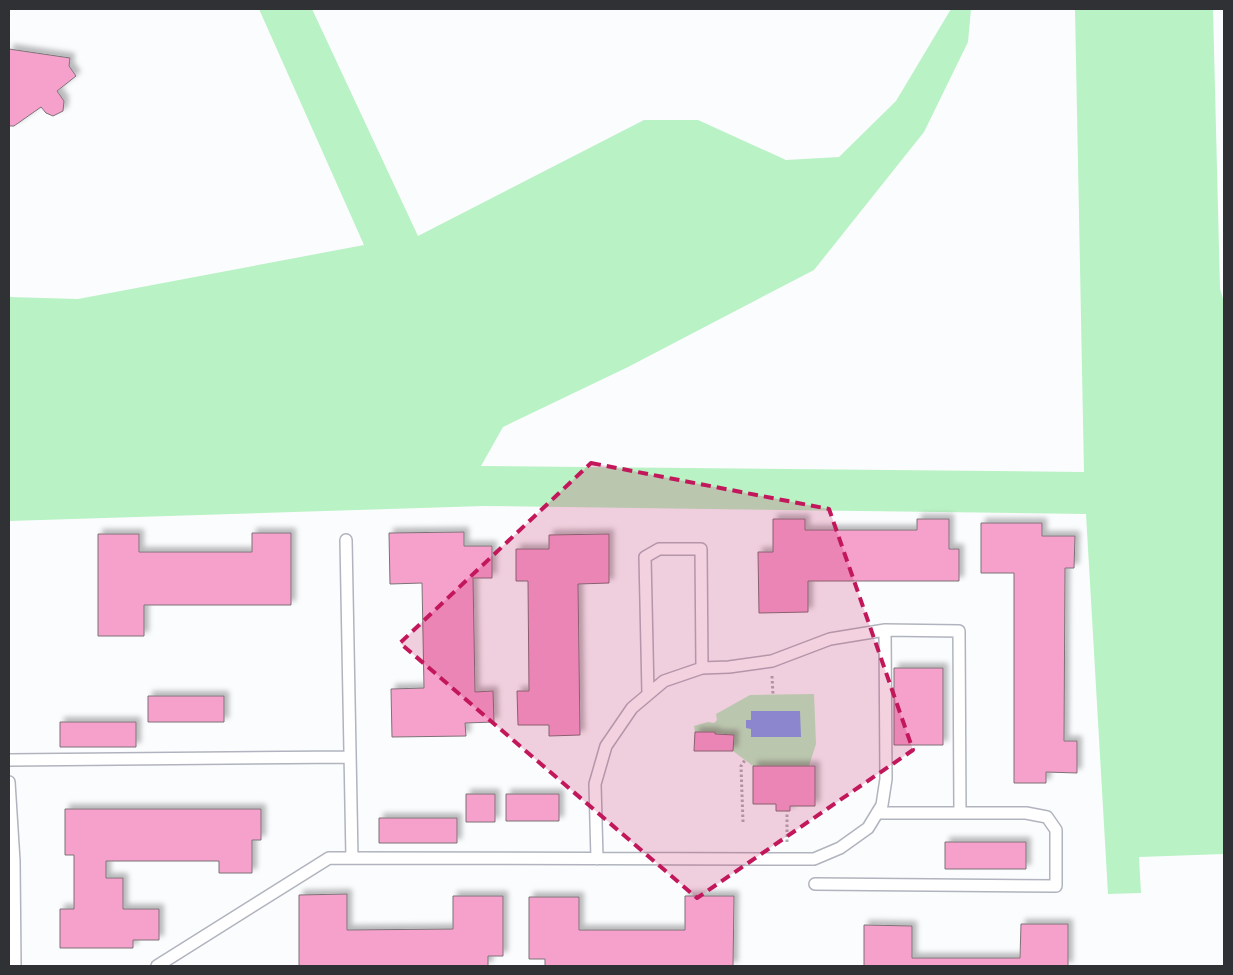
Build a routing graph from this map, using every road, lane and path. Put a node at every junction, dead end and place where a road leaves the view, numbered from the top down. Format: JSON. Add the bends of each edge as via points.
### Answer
{"nodes":[{"id":1,"x":346,"y":540,"type":"dead end"},
{"id":2,"x":885,"y":630,"type":"junction"},
{"id":3,"x":702,"y":668,"type":"junction"},
{"id":4,"x":772,"y":673,"type":"dead end"},
{"id":5,"x":648,"y":694,"type":"junction"},
{"id":6,"x":772,"y":695,"type":"dead end"},
{"id":7,"x":350,"y":757,"type":"junction"},
{"id":8,"x":9,"y":760,"type":"edge"},
{"id":9,"x":746,"y":760,"type":"dead end"},
{"id":10,"x":9,"y":782,"type":"edge"},
{"id":11,"x":787,"y":810,"type":"dead end"},
{"id":12,"x":877,"y":814,"type":"junction"},
{"id":13,"x":960,"y":814,"type":"junction"},
{"id":14,"x":743,"y":822,"type":"dead end"},
{"id":15,"x":352,"y":858,"type":"junction"},
{"id":16,"x":596,"y":859,"type":"junction"},
{"id":17,"x":786,"y":859,"type":"junction"},
{"id":18,"x":815,"y":884,"type":"dead end"},
{"id":19,"x":14,"y":966,"type":"edge"},
{"id":20,"x":157,"y":966,"type":"edge"}],
"edges":[{"from":1,"to":7,"type":"lane"},
{"from":2,"to":3,"type":"lane","via":[[830,639],[772,661]]},
{"from":2,"to":12,"type":"lane","via":[[886,779],[882,805]]},
{"from":2,"to":13,"type":"lane","via":[[959,631]]},
{"from":3,"to":5,"type":"lane","via":[[664,681]]},
{"from":3,"to":5,"type":"lane","via":[[701,549],[659,549],[645,557]]},
{"from":4,"to":6,"type":"path"},
{"from":5,"to":16,"type":"lane","via":[[632,708],[606,746],[595,784]]},
{"from":7,"to":8,"type":"lane"},
{"from":7,"to":15,"type":"lane"},
{"from":9,"to":14,"type":"path","via":[[741,766]]},
{"from":10,"to":19,"type":"lane","via":[[14,861]]},
{"from":11,"to":17,"type":"path"},
{"from":12,"to":13,"type":"lane"},
{"from":12,"to":17,"type":"lane","via":[[868,828],[840,848],[814,859]]},
{"from":13,"to":18,"type":"lane","via":[[1047,817],[1056,830],[1056,886]]},
{"from":15,"to":16,"type":"lane"},
{"from":15,"to":20,"type":"lane","via":[[329,858]]},
{"from":16,"to":17,"type":"lane"}]}
